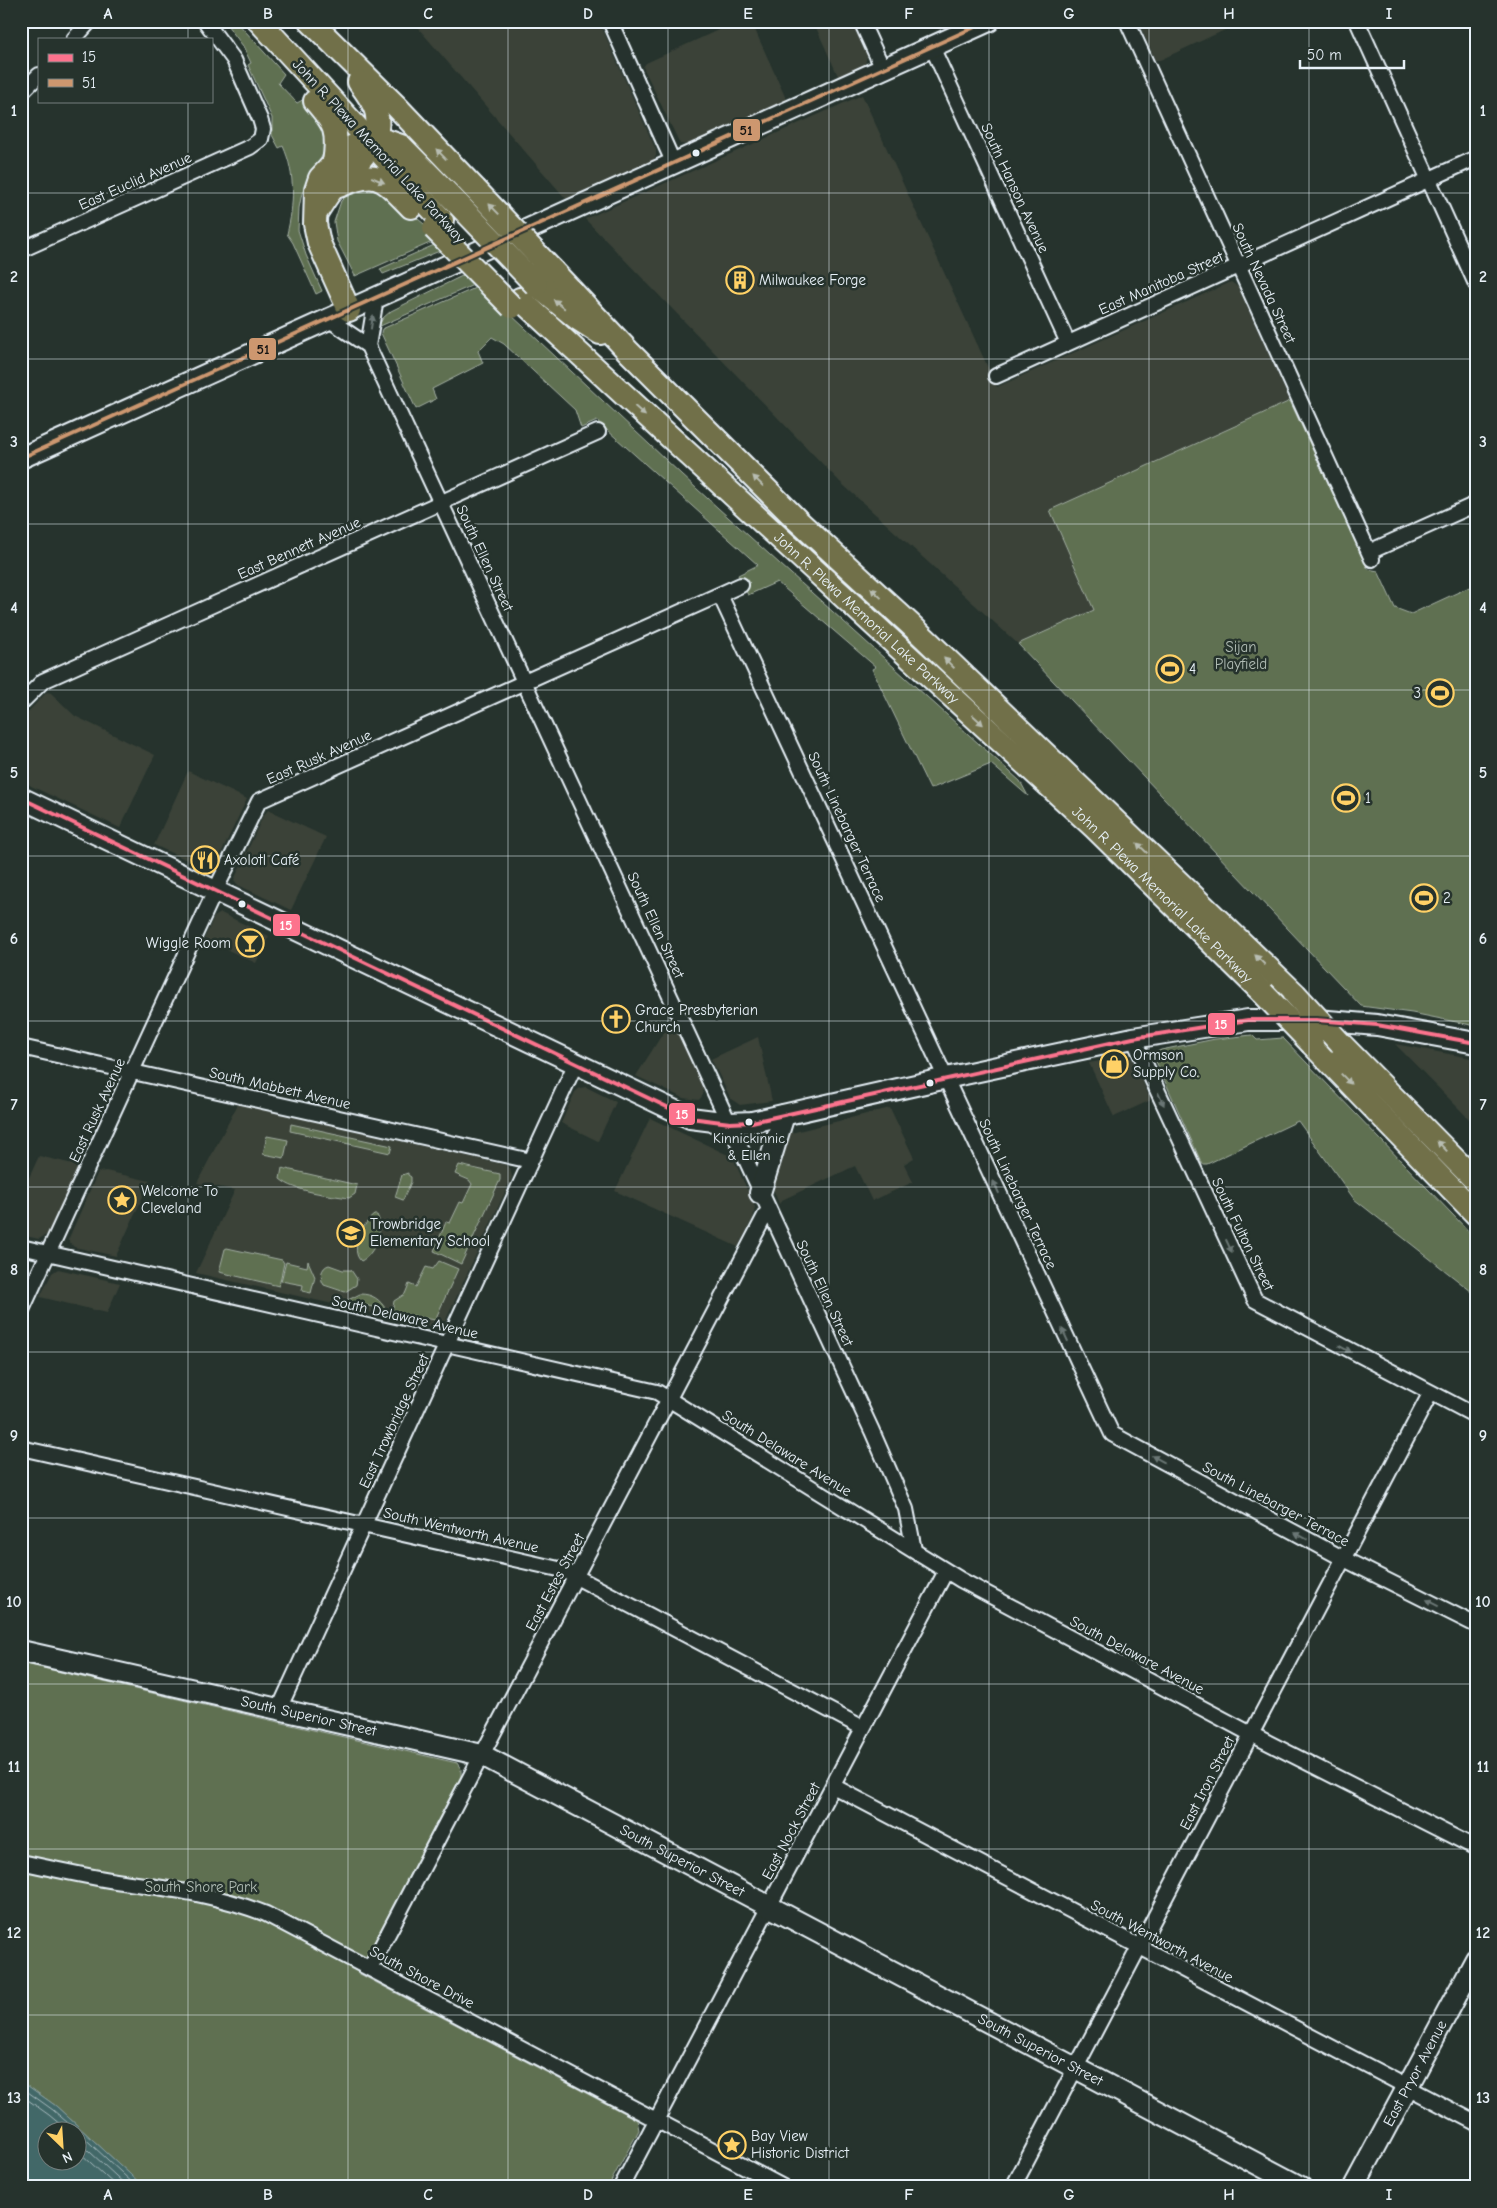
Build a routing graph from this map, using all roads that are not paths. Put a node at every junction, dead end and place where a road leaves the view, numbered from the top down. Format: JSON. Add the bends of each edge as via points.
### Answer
{"nodes":[{"id":1,"x":90,"y":21,"type":"edge"},
{"id":2,"x":205,"y":21,"type":"edge"},
{"id":3,"x":245,"y":21,"type":"edge"},
{"id":4,"x":259,"y":21,"type":"edge"},
{"id":5,"x":310,"y":21,"type":"edge"},
{"id":6,"x":610,"y":21,"type":"edge"},
{"id":7,"x":861,"y":21,"type":"edge"},
{"id":8,"x":989,"y":21,"type":"edge"},
{"id":9,"x":1126,"y":21,"type":"edge"},
{"id":10,"x":1357,"y":21,"type":"edge"},
{"id":11,"x":75,"y":38,"type":"edge"},
{"id":12,"x":932,"y":47,"type":"junction"},
{"id":13,"x":344,"y":57,"type":"junction"},
{"id":14,"x":883,"y":69,"type":"junction"},
{"id":15,"x":38,"y":76,"type":"edge"},
{"id":16,"x":21,"y":94,"type":"edge"},
{"id":17,"x":371,"y":142,"type":"junction"},
{"id":18,"x":1476,"y":158,"type":"edge"},
{"id":19,"x":334,"y":162,"type":"junction"},
{"id":20,"x":674,"y":164,"type":"junction"},
{"id":21,"x":1428,"y":180,"type":"junction"},
{"id":22,"x":333,"y":189,"type":"junction"},
{"id":23,"x":316,"y":213,"type":"junction"},
{"id":24,"x":438,"y":224,"type":"junction"},
{"id":25,"x":21,"y":250,"type":"edge"},
{"id":26,"x":1238,"y":266,"type":"junction"},
{"id":27,"x":1476,"y":284,"type":"edge"},
{"id":28,"x":523,"y":297,"type":"junction"},
{"id":29,"x":376,"y":298,"type":"junction"},
{"id":30,"x":349,"y":310,"type":"junction"},
{"id":31,"x":328,"y":320,"type":"junction"},
{"id":32,"x":1068,"y":343,"type":"junction"},
{"id":33,"x":368,"y":346,"type":"junction"},
{"id":34,"x":628,"y":351,"type":"junction"},
{"id":35,"x":996,"y":376,"type":"dead end"},
{"id":36,"x":598,"y":432,"type":"dead end"},
{"id":37,"x":21,"y":458,"type":"edge"},
{"id":38,"x":441,"y":503,"type":"junction"},
{"id":39,"x":1476,"y":504,"type":"edge"},
{"id":40,"x":741,"y":585,"type":"dead end"},
{"id":41,"x":720,"y":595,"type":"junction"},
{"id":42,"x":525,"y":683,"type":"junction"},
{"id":43,"x":21,"y":703,"type":"edge"},
{"id":44,"x":21,"y":798,"type":"edge"},
{"id":45,"x":215,"y":891,"type":"junction"},
{"id":46,"x":1133,"y":1038,"type":"junction"},
{"id":47,"x":1476,"y":1043,"type":"edge"},
{"id":48,"x":21,"y":1047,"type":"edge"},
{"id":49,"x":575,"y":1065,"type":"junction"},
{"id":50,"x":132,"y":1072,"type":"junction"},
{"id":51,"x":946,"y":1078,"type":"junction"},
{"id":52,"x":784,"y":1115,"type":"junction"},
{"id":53,"x":730,"y":1123,"type":"junction"},
{"id":54,"x":531,"y":1161,"type":"junction"},
{"id":55,"x":1476,"y":1181,"type":"edge"},
{"id":56,"x":764,"y":1202,"type":"junction"},
{"id":57,"x":1476,"y":1214,"type":"edge"},
{"id":58,"x":21,"y":1247,"type":"edge"},
{"id":59,"x":50,"y":1253,"type":"junction"},
{"id":60,"x":21,"y":1312,"type":"edge"},
{"id":61,"x":448,"y":1343,"type":"junction"},
{"id":62,"x":1430,"y":1394,"type":"junction"},
{"id":63,"x":669,"y":1399,"type":"junction"},
{"id":64,"x":1476,"y":1416,"type":"edge"},
{"id":65,"x":21,"y":1448,"type":"edge"},
{"id":66,"x":364,"y":1525,"type":"junction"},
{"id":67,"x":914,"y":1550,"type":"junction"},
{"id":68,"x":1344,"y":1559,"type":"junction"},
{"id":69,"x":946,"y":1571,"type":"junction"},
{"id":70,"x":576,"y":1576,"type":"junction"},
{"id":71,"x":1476,"y":1625,"type":"edge"},
{"id":72,"x":21,"y":1651,"type":"edge"},
{"id":73,"x":279,"y":1709,"type":"junction"},
{"id":74,"x":863,"y":1728,"type":"junction"},
{"id":75,"x":1251,"y":1734,"type":"junction"},
{"id":76,"x":482,"y":1755,"type":"junction"},
{"id":77,"x":833,"y":1786,"type":"junction"},
{"id":78,"x":1476,"y":1848,"type":"edge"},
{"id":79,"x":21,"y":1862,"type":"edge"},
{"id":80,"x":770,"y":1906,"type":"junction"},
{"id":81,"x":1138,"y":1947,"type":"junction"},
{"id":82,"x":1476,"y":1959,"type":"edge"},
{"id":83,"x":370,"y":1968,"type":"junction"},
{"id":84,"x":1075,"y":2067,"type":"junction"},
{"id":85,"x":1408,"y":2088,"type":"junction"},
{"id":86,"x":657,"y":2120,"type":"junction"},
{"id":87,"x":1476,"y":2123,"type":"edge"},
{"id":88,"x":621,"y":2187,"type":"edge"},
{"id":89,"x":783,"y":2187,"type":"edge"},
{"id":90,"x":1013,"y":2187,"type":"edge"},
{"id":91,"x":1301,"y":2187,"type":"edge"},
{"id":92,"x":1354,"y":2187,"type":"edge"}],
"edges":[{"from":1,"to":11,"type":"street"},
{"from":2,"to":25,"type":"street","name":"East Euclid Avenue","via":[[234,60],[260,119],[261,139],[250,147]]},
{"from":3,"to":19,"type":"main road","via":[[332,121],[336,138]]},
{"from":4,"to":17,"type":"main road","name":"John R. Plewa Memorial Lake Parkway"},
{"from":5,"to":13,"type":"main road","name":"John R. Plewa Memorial Lake Parkway"},
{"from":6,"to":20,"type":"street"},
{"from":7,"to":14,"type":"street"},
{"from":8,"to":12,"type":"main road"},
{"from":9,"to":26,"type":"street","name":"South Nevada Street"},
{"from":10,"to":21,"type":"street"},
{"from":12,"to":14,"type":"main road"},
{"from":12,"to":32,"type":"street","name":"South Hanson Avenue"},
{"from":13,"to":17,"type":"main road","via":[[375,107],[377,129]]},
{"from":34,"to":13,"type":"main road","name":"John R. Plewa Memorial Lake Parkway","one_way":true,"bridge":true,"via":[[395,105]]},
{"from":14,"to":20,"type":"main road"},
{"from":15,"to":16,"type":"street"},
{"from":17,"to":19,"type":"main road","via":[[351,147]]},
{"from":17,"to":22,"type":"main road","via":[[364,158]]},
{"from":17,"to":24,"type":"main road","name":"John R. Plewa Memorial Lake Parkway"},
{"from":17,"to":28,"type":"main road","bridge":true,"via":[[387,141],[401,146],[459,205]]},
{"from":18,"to":21,"type":"street","name":"East Manitoba Street"},
{"from":19,"to":23,"type":"main road","via":[[320,178],[316,190]]},
{"from":20,"to":29,"type":"main road"},
{"from":21,"to":26,"type":"street","name":"East Manitoba Street"},
{"from":21,"to":27,"type":"street"},
{"from":22,"to":23,"type":"main road"},
{"from":22,"to":24,"type":"main road","one_way":true,"via":[[362,177],[379,179]]},
{"from":23,"to":30,"type":"main road","via":[[319,243]]},
{"from":24,"to":28,"type":"main road","name":"John R. Plewa Memorial Lake Parkway"},
{"from":26,"to":32,"type":"street","name":"East Manitoba Street"},
{"from":26,"to":39,"type":"street","name":"South Nevada Street","via":[[1370,555]]},
{"from":34,"to":28,"type":"main road","one_way":true,"via":[[578,319]]},
{"from":28,"to":57,"type":"main road","name":"John R. Plewa Memorial Lake Parkway","one_way":true,"bridge":true,"via":[[620,393],[1095,828],[1263,993]]},
{"from":29,"to":30,"type":"main road"},
{"from":33,"to":29,"type":"street","one_way":true},
{"from":30,"to":31,"type":"main road"},
{"from":31,"to":33,"type":"street"},
{"from":31,"to":37,"type":"main road"},
{"from":32,"to":35,"type":"street","name":"East Manitoba Street"},
{"from":33,"to":38,"type":"street","name":"South Ellen Street"},
{"from":55,"to":34,"type":"main road","name":"John R. Plewa Memorial Lake Parkway","one_way":true,"bridge":true,"via":[[1295,994],[912,626],[797,520]]},
{"from":36,"to":38,"type":"street","name":"East Bennett Avenue"},
{"from":38,"to":42,"type":"street","name":"South Ellen Street"},
{"from":38,"to":43,"type":"street","name":"East Bennett Avenue","via":[[43,681]]},
{"from":40,"to":41,"type":"street","name":"East Rusk Avenue"},
{"from":41,"to":42,"type":"street","name":"East Rusk Avenue"},
{"from":41,"to":51,"type":"street","name":"South Linebarger Terrace"},
{"from":42,"to":45,"type":"street","name":"East Rusk Avenue","via":[[259,802]]},
{"from":42,"to":53,"type":"street","name":"South Ellen Street"},
{"from":44,"to":45,"type":"main road"},
{"from":45,"to":49,"type":"main road"},
{"from":45,"to":50,"type":"street","name":"East Rusk Avenue"},
{"from":46,"to":47,"type":"main road","via":[[1248,1020],[1316,1020],[1377,1024]]},
{"from":46,"to":51,"type":"main road"},
{"from":46,"to":62,"type":"street","name":"South Fulton Street","one_way":true,"via":[[1255,1300]]},
{"from":48,"to":50,"type":"street","name":"South Mabbett Avenue"},
{"from":49,"to":53,"type":"main road","via":[[690,1118]]},
{"from":49,"to":54,"type":"street","name":"East Trowbridge Street"},
{"from":50,"to":54,"type":"street","name":"South Mabbett Avenue"},
{"from":50,"to":59,"type":"street","name":"East Rusk Avenue"},
{"from":51,"to":52,"type":"main road"},
{"from":68,"to":51,"type":"street","name":"South Linebarger Terrace","one_way":true,"via":[[1112,1434]]},
{"from":52,"to":53,"type":"main road"},
{"from":52,"to":56,"type":"main road"},
{"from":53,"to":56,"type":"street","name":"South Ellen Street"},
{"from":54,"to":61,"type":"street","name":"East Trowbridge Street"},
{"from":56,"to":63,"type":"street","name":"East Estes Street"},
{"from":56,"to":67,"type":"street","name":"South Ellen Street","via":[[906,1509]]},
{"from":58,"to":59,"type":"street","name":"South Delaware Avenue"},
{"from":59,"to":60,"type":"street","name":"East Rusk Avenue"},
{"from":59,"to":61,"type":"street","name":"South Delaware Avenue"},
{"from":61,"to":63,"type":"street","name":"South Delaware Avenue","via":[[657,1392]]},
{"from":61,"to":66,"type":"street","name":"East Trowbridge Street"},
{"from":62,"to":64,"type":"street","name":"South Fulton Street"},
{"from":62,"to":68,"type":"street","name":"East Iron Street"},
{"from":63,"to":67,"type":"street","name":"South Delaware Avenue"},
{"from":63,"to":70,"type":"street","name":"East Estes Street"},
{"from":65,"to":66,"type":"street","name":"South Wentworth Avenue"},
{"from":66,"to":70,"type":"street","name":"South Wentworth Avenue","via":[[563,1570]]},
{"from":66,"to":73,"type":"street","name":"East Trowbridge Street"},
{"from":67,"to":69,"type":"street","name":"South Delaware Avenue"},
{"from":71,"to":68,"type":"street","name":"South Linebarger Terrace","one_way":true},
{"from":68,"to":75,"type":"street","name":"East Iron Street"},
{"from":69,"to":74,"type":"street","name":"East Nock Street"},
{"from":69,"to":75,"type":"street","name":"South Delaware Avenue"},
{"from":70,"to":74,"type":"street","name":"South Wentworth Avenue"},
{"from":70,"to":76,"type":"street","name":"East Estes Street"},
{"from":72,"to":73,"type":"main road","name":"South Superior Street"},
{"from":73,"to":76,"type":"main road","name":"South Superior Street"},
{"from":74,"to":77,"type":"street","name":"East Nock Street"},
{"from":75,"to":78,"type":"street","name":"South Delaware Avenue"},
{"from":75,"to":81,"type":"street","name":"East Iron Street"},
{"from":76,"to":80,"type":"main road","name":"South Superior Street"},
{"from":76,"to":83,"type":"street","name":"East Estes Street"},
{"from":77,"to":80,"type":"street","name":"East Nock Street"},
{"from":77,"to":81,"type":"street","name":"South Wentworth Avenue"},
{"from":79,"to":83,"type":"street","name":"South Shore Drive","via":[[201,1893],[234,1902],[266,1914]]},
{"from":80,"to":84,"type":"main road","name":"South Superior Street"},
{"from":80,"to":86,"type":"street","name":"East Nock Street"},
{"from":81,"to":84,"type":"street","name":"East Iron Street"},
{"from":81,"to":85,"type":"street","name":"South Wentworth Avenue"},
{"from":82,"to":85,"type":"main road","name":"East Pryor Avenue"},
{"from":83,"to":86,"type":"street","name":"South Shore Drive"},
{"from":84,"to":90,"type":"street","name":"East Iron Street"},
{"from":84,"to":91,"type":"main road","name":"South Superior Street"},
{"from":85,"to":87,"type":"street","name":"South Wentworth Avenue"},
{"from":85,"to":92,"type":"main road","name":"East Pryor Avenue"},
{"from":86,"to":88,"type":"street","name":"East Nock Street"},
{"from":86,"to":89,"type":"street","name":"South Shore Drive"}]}
